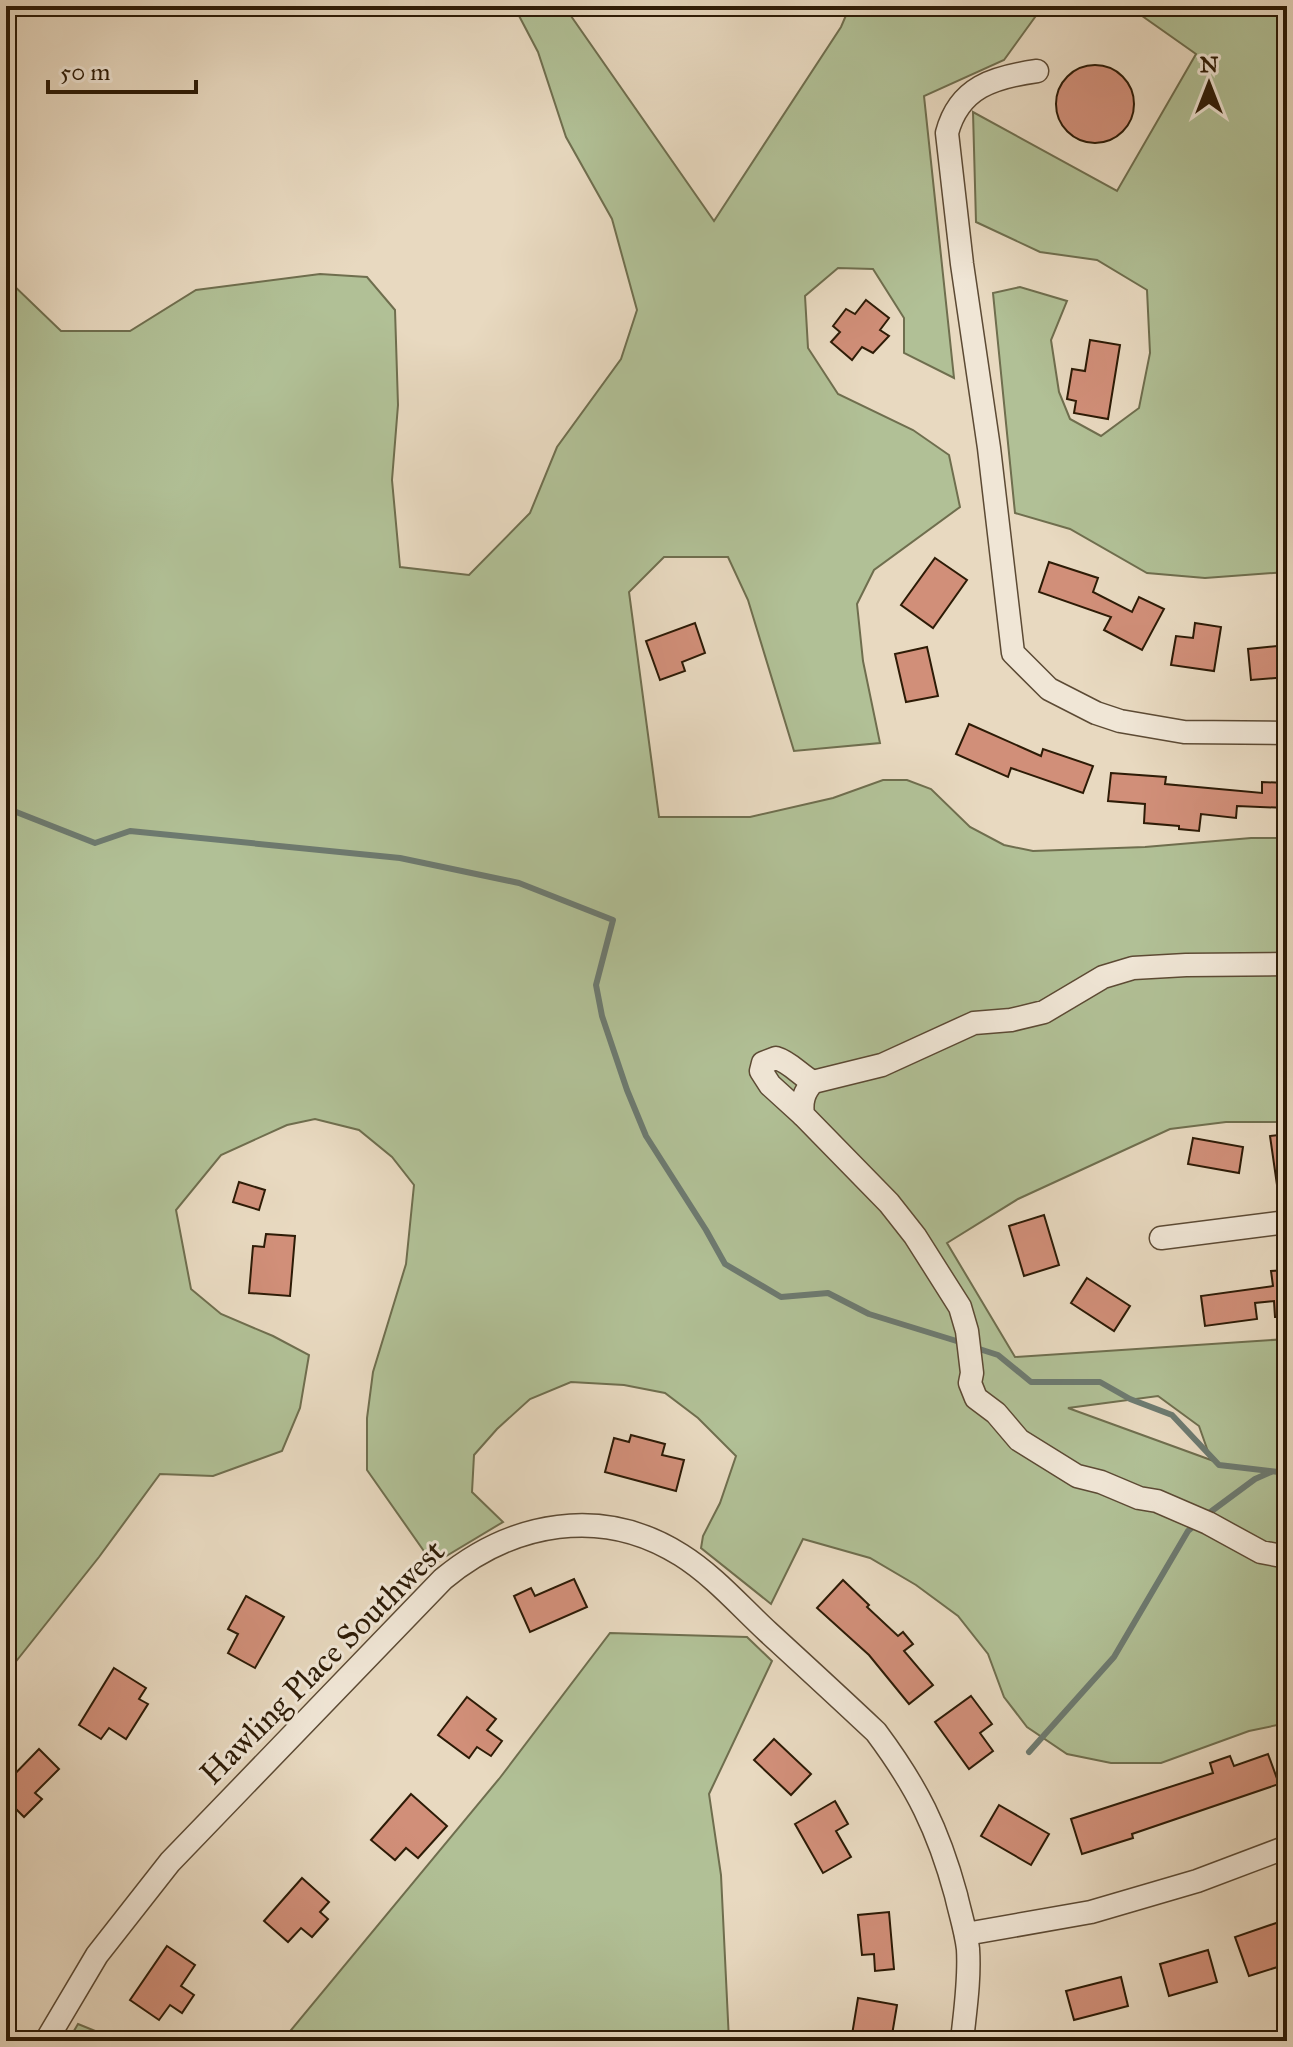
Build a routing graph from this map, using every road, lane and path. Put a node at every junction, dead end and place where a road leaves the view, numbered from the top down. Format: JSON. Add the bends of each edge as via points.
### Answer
{"nodes":[{"id":1,"x":1037,"y":71,"type":"dead end"},
{"id":2,"x":1287,"y":733,"type":"edge"},
{"id":3,"x":1287,"y":964,"type":"edge"},
{"id":4,"x":813,"y":1082,"type":"junction"},
{"id":5,"x":803,"y":1115,"type":"junction"},
{"id":6,"x":1287,"y":1222,"type":"edge"},
{"id":7,"x":1161,"y":1238,"type":"dead end"},
{"id":8,"x":1287,"y":1557,"type":"edge"},
{"id":9,"x":1287,"y":1847,"type":"edge"},
{"id":10,"x":966,"y":1934,"type":"junction"},
{"id":11,"x":46,"y":2041,"type":"edge"},
{"id":12,"x":962,"y":2041,"type":"edge"}],
"edges":[{"from":1,"to":2,"type":"street","via":[[1010,75],[975,91],[952,115],[947,133],[1013,653],[1049,689],[1120,721],[1184,732]]},
{"from":3,"to":4,"type":"street","via":[[1133,968],[1103,977],[1044,1012],[974,1023],[882,1065]]},
{"from":4,"to":5,"type":"street","via":[[803,1100]]},
{"from":4,"to":5,"type":"street","via":[[783,1060],[763,1063],[761,1071],[770,1085]]},
{"from":5,"to":8,"type":"street","via":[[915,1236],[960,1307],[976,1398],[1019,1440],[1077,1476],[1157,1501],[1261,1552]]},
{"from":6,"to":7,"type":"street"},
{"from":9,"to":10,"type":"street","via":[[1091,1912]]},
{"from":10,"to":11,"type":"street","name":"Hawling Place Southwest","via":[[932,1823],[903,1768],[876,1732],[683,1556],[605,1526],[548,1528],[495,1544],[443,1579],[170,1862],[97,1955]]},
{"from":10,"to":12,"type":"street","name":"Hawling Place Southwest"}]}
